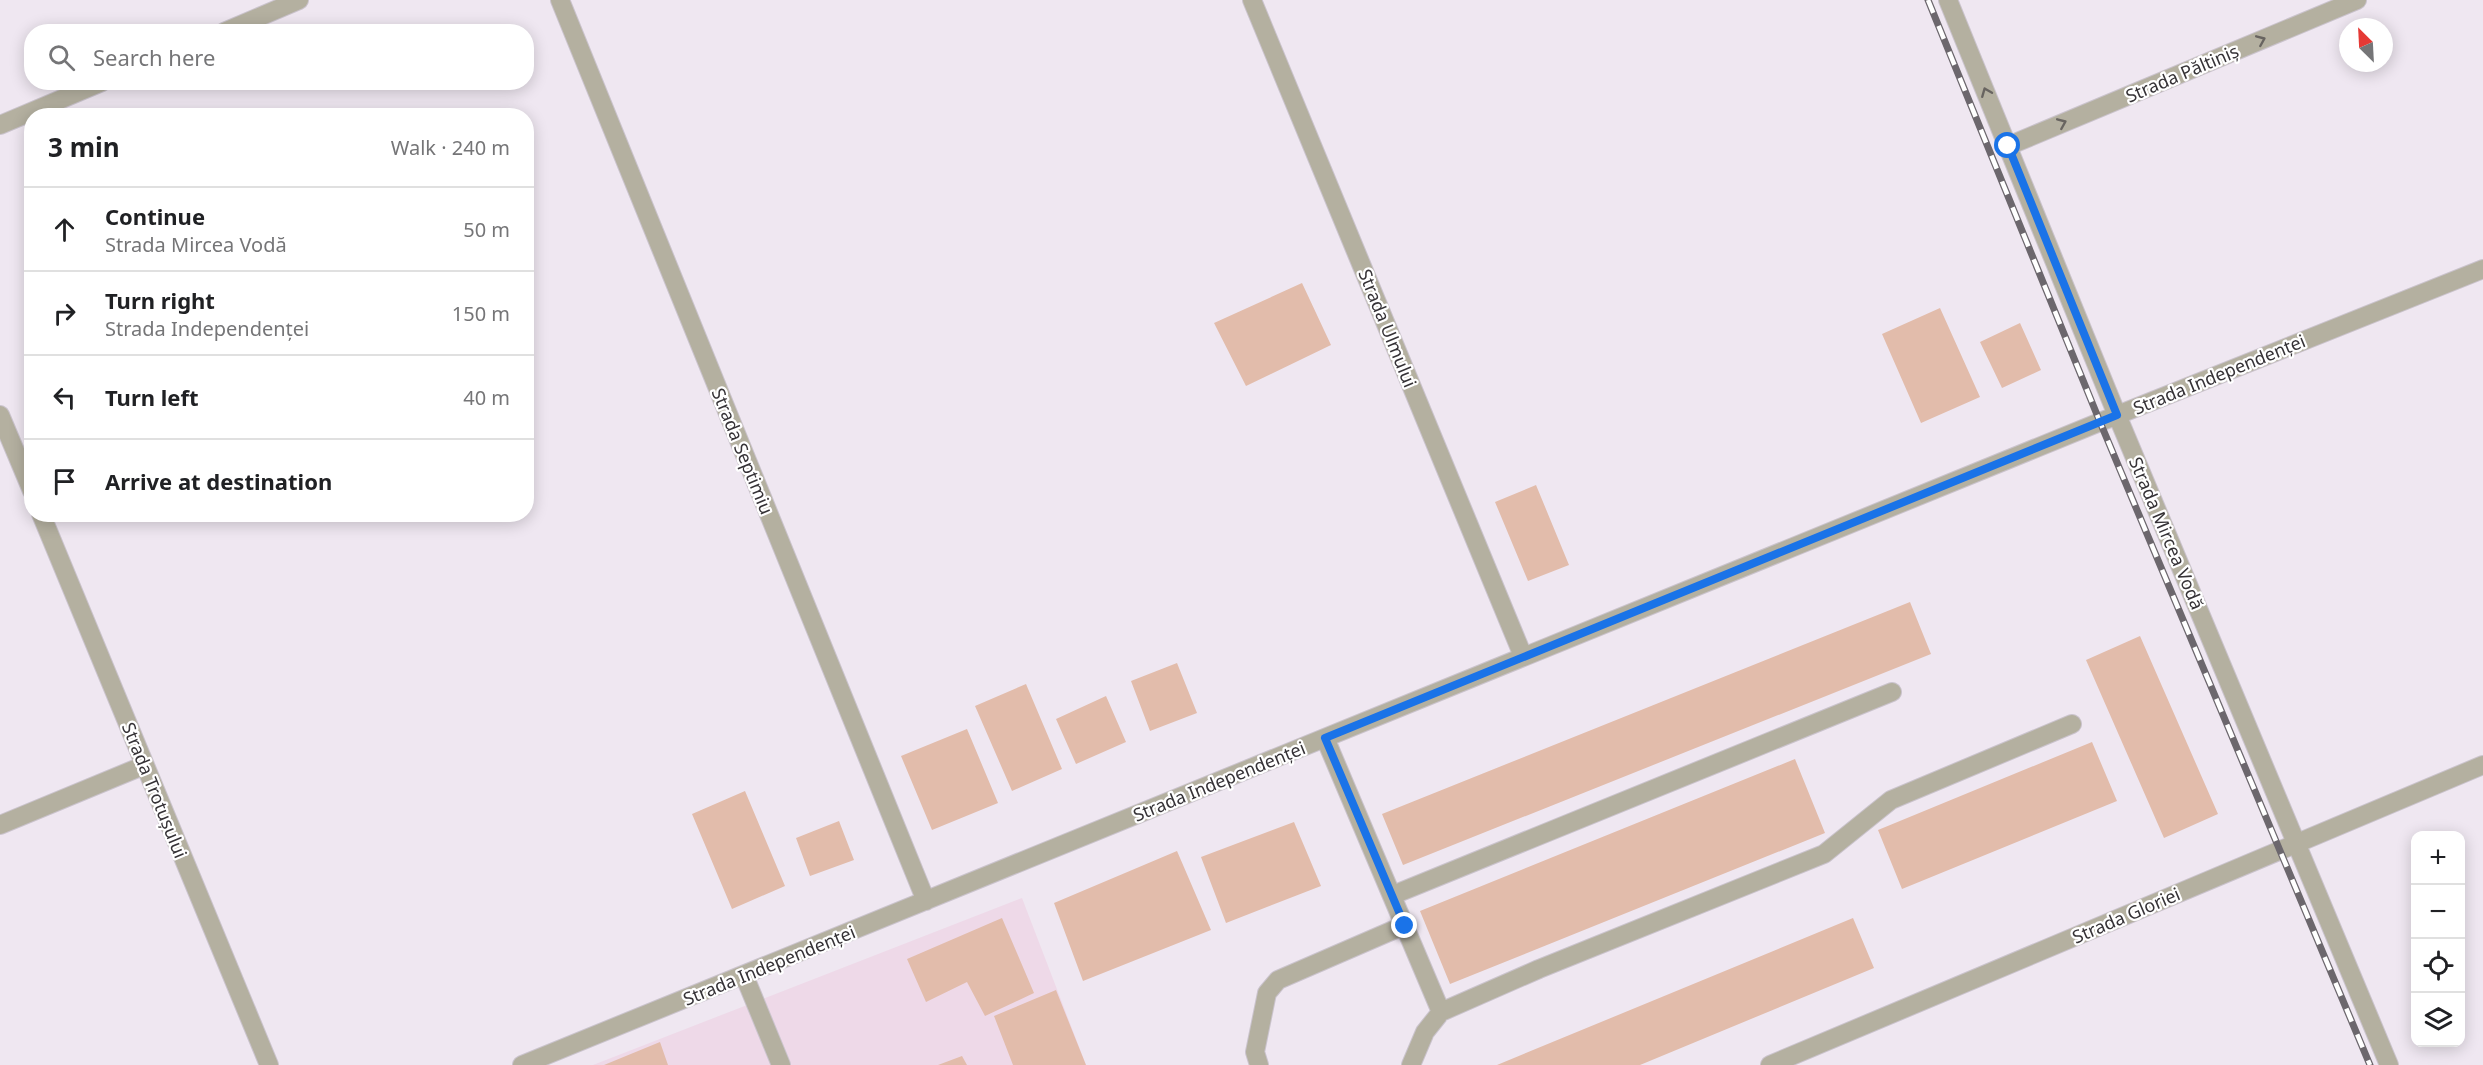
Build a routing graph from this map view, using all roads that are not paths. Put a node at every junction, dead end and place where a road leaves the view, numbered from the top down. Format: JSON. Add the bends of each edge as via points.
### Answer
{"nodes":[{"id":1,"x":300,"y":0,"type":"edge"},
{"id":2,"x":561,"y":0,"type":"edge"},
{"id":3,"x":1252,"y":0,"type":"edge"},
{"id":4,"x":1948,"y":0,"type":"edge"},
{"id":5,"x":2357,"y":0,"type":"edge"},
{"id":6,"x":243,"y":24,"type":"edge"},
{"id":7,"x":83,"y":90,"type":"edge"},
{"id":8,"x":40,"y":108,"type":"edge"},
{"id":9,"x":24,"y":115,"type":"edge"},
{"id":10,"x":0,"y":125,"type":"edge"},
{"id":11,"x":2008,"y":146,"type":"junction"},
{"id":12,"x":2483,"y":268,"type":"edge"},
{"id":13,"x":0,"y":415,"type":"edge"},
{"id":14,"x":2117,"y":415,"type":"junction"},
{"id":15,"x":24,"y":472,"type":"edge"},
{"id":16,"x":44,"y":522,"type":"edge"},
{"id":17,"x":1523,"y":656,"type":"junction"},
{"id":18,"x":1892,"y":692,"type":"dead end"},
{"id":19,"x":2072,"y":724,"type":"dead end"},
{"id":20,"x":1325,"y":738,"type":"junction"},
{"id":21,"x":145,"y":765,"type":"junction"},
{"id":22,"x":2483,"y":765,"type":"edge"},
{"id":23,"x":0,"y":825,"type":"edge"},
{"id":24,"x":2297,"y":842,"type":"junction"},
{"id":25,"x":1393,"y":895,"type":"junction"},
{"id":26,"x":926,"y":901,"type":"junction"},
{"id":27,"x":1405,"y":926,"type":"junction"},
{"id":28,"x":744,"y":975,"type":"junction"},
{"id":29,"x":1442,"y":1012,"type":"junction"},
{"id":30,"x":269,"y":1065,"type":"edge"},
{"id":31,"x":522,"y":1065,"type":"edge"},
{"id":32,"x":781,"y":1065,"type":"edge"},
{"id":33,"x":1259,"y":1065,"type":"edge"},
{"id":34,"x":1411,"y":1065,"type":"edge"},
{"id":35,"x":1770,"y":1065,"type":"edge"},
{"id":36,"x":2389,"y":1065,"type":"edge"}],
"edges":[{"from":1,"to":6,"type":"street"},
{"from":2,"to":26,"type":"street","name":"Strada Septimiu"},
{"from":3,"to":17,"type":"street","name":"Strada Ulmului"},
{"from":11,"to":4,"type":"street","name":"Strada Mircea Vodă","one_way":true},
{"from":11,"to":5,"type":"street","name":"Strada Păltiniș","one_way":true},
{"from":7,"to":8,"type":"street"},
{"from":9,"to":10,"type":"street"},
{"from":11,"to":14,"type":"street","name":"Strada Mircea Vodă"},
{"from":12,"to":14,"type":"street","name":"Strada Independenței"},
{"from":13,"to":15,"type":"street"},
{"from":14,"to":17,"type":"street","name":"Strada Independenței"},
{"from":14,"to":24,"type":"street","name":"Strada Mircea Vodă"},
{"from":16,"to":21,"type":"street","name":"Strada Trotușului"},
{"from":17,"to":20,"type":"street","name":"Strada Independenței"},
{"from":18,"to":25,"type":"street"},
{"from":19,"to":29,"type":"street","via":[[1891,800],[1824,854]]},
{"from":20,"to":25,"type":"street"},
{"from":20,"to":26,"type":"street","name":"Strada Independenței"},
{"from":21,"to":23,"type":"street"},
{"from":21,"to":30,"type":"street","name":"Strada Trotușului"},
{"from":22,"to":24,"type":"street","name":"Strada Gloriei"},
{"from":24,"to":35,"type":"street","name":"Strada Gloriei"},
{"from":24,"to":36,"type":"street","name":"Strada Mircea Vodă"},
{"from":25,"to":27,"type":"street"},
{"from":26,"to":28,"type":"street","name":"Strada Independenței"},
{"from":27,"to":29,"type":"street"},
{"from":27,"to":33,"type":"street","via":[[1278,980],[1267,993],[1255,1052]]},
{"from":28,"to":31,"type":"street","name":"Strada Independenței"},
{"from":28,"to":32,"type":"street"},
{"from":29,"to":34,"type":"street","via":[[1425,1032]]}]}
